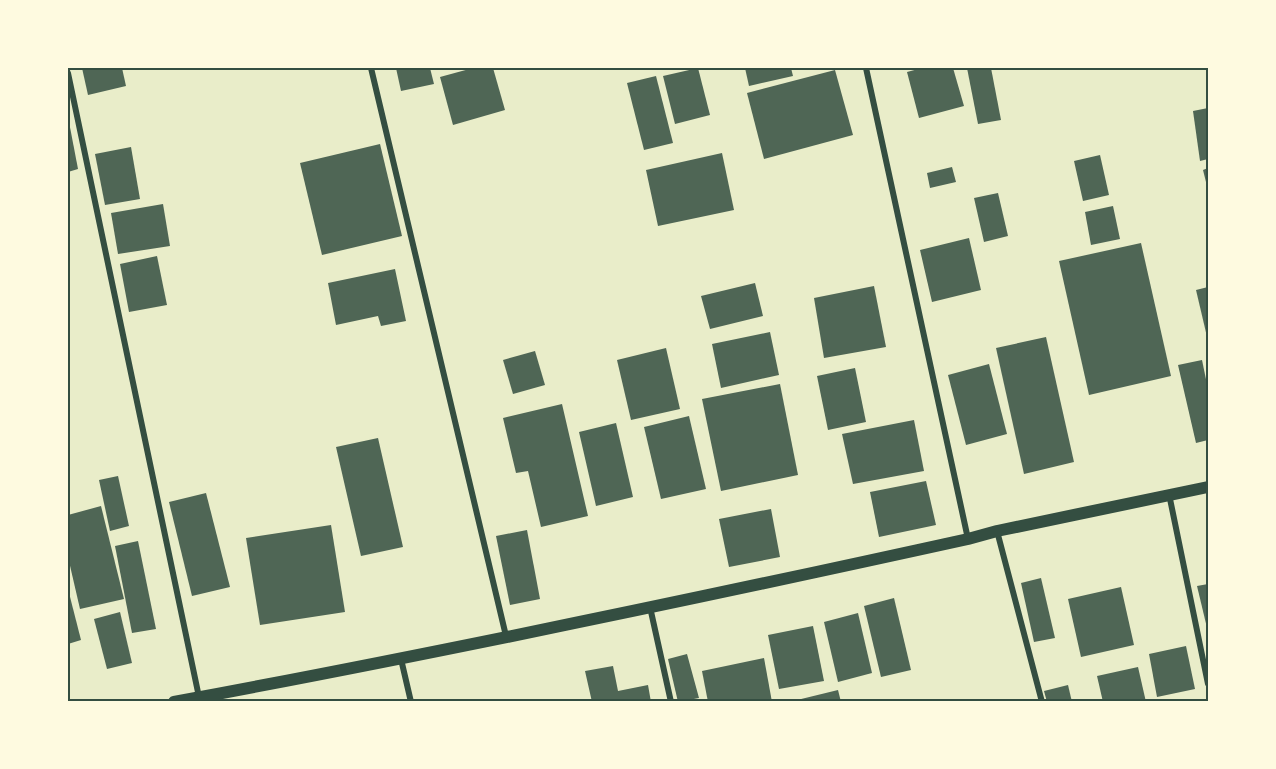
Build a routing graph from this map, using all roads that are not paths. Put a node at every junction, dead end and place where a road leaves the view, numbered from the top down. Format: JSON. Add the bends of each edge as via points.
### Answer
{"nodes":[{"id":1,"x":370,"y":68,"type":"edge"},
{"id":2,"x":866,"y":68,"type":"edge"},
{"id":3,"x":68,"y":74,"type":"edge"},
{"id":4,"x":1209,"y":487,"type":"edge"},
{"id":5,"x":1169,"y":494,"type":"junction"},
{"id":6,"x":997,"y":531,"type":"junction"},
{"id":7,"x":968,"y":539,"type":"junction"},
{"id":8,"x":650,"y":607,"type":"junction"},
{"id":9,"x":506,"y":636,"type":"junction"},
{"id":10,"x":401,"y":659,"type":"junction"},
{"id":11,"x":1209,"y":684,"type":"edge"},
{"id":12,"x":199,"y":697,"type":"junction"},
{"id":13,"x":174,"y":702,"type":"edge"},
{"id":14,"x":411,"y":702,"type":"edge"},
{"id":15,"x":670,"y":702,"type":"edge"},
{"id":16,"x":1042,"y":702,"type":"edge"}],
"edges":[{"from":1,"to":9,"type":"street"},
{"from":2,"to":7,"type":"street"},
{"from":3,"to":12,"type":"street"},
{"from":4,"to":5,"type":"main road"},
{"from":5,"to":6,"type":"main road"},
{"from":5,"to":11,"type":"street"},
{"from":6,"to":7,"type":"main road"},
{"from":6,"to":16,"type":"street"},
{"from":7,"to":8,"type":"main road"},
{"from":8,"to":9,"type":"main road"},
{"from":8,"to":15,"type":"street"},
{"from":9,"to":10,"type":"main road"},
{"from":10,"to":12,"type":"main road"},
{"from":10,"to":14,"type":"street"},
{"from":12,"to":13,"type":"main road"}]}
